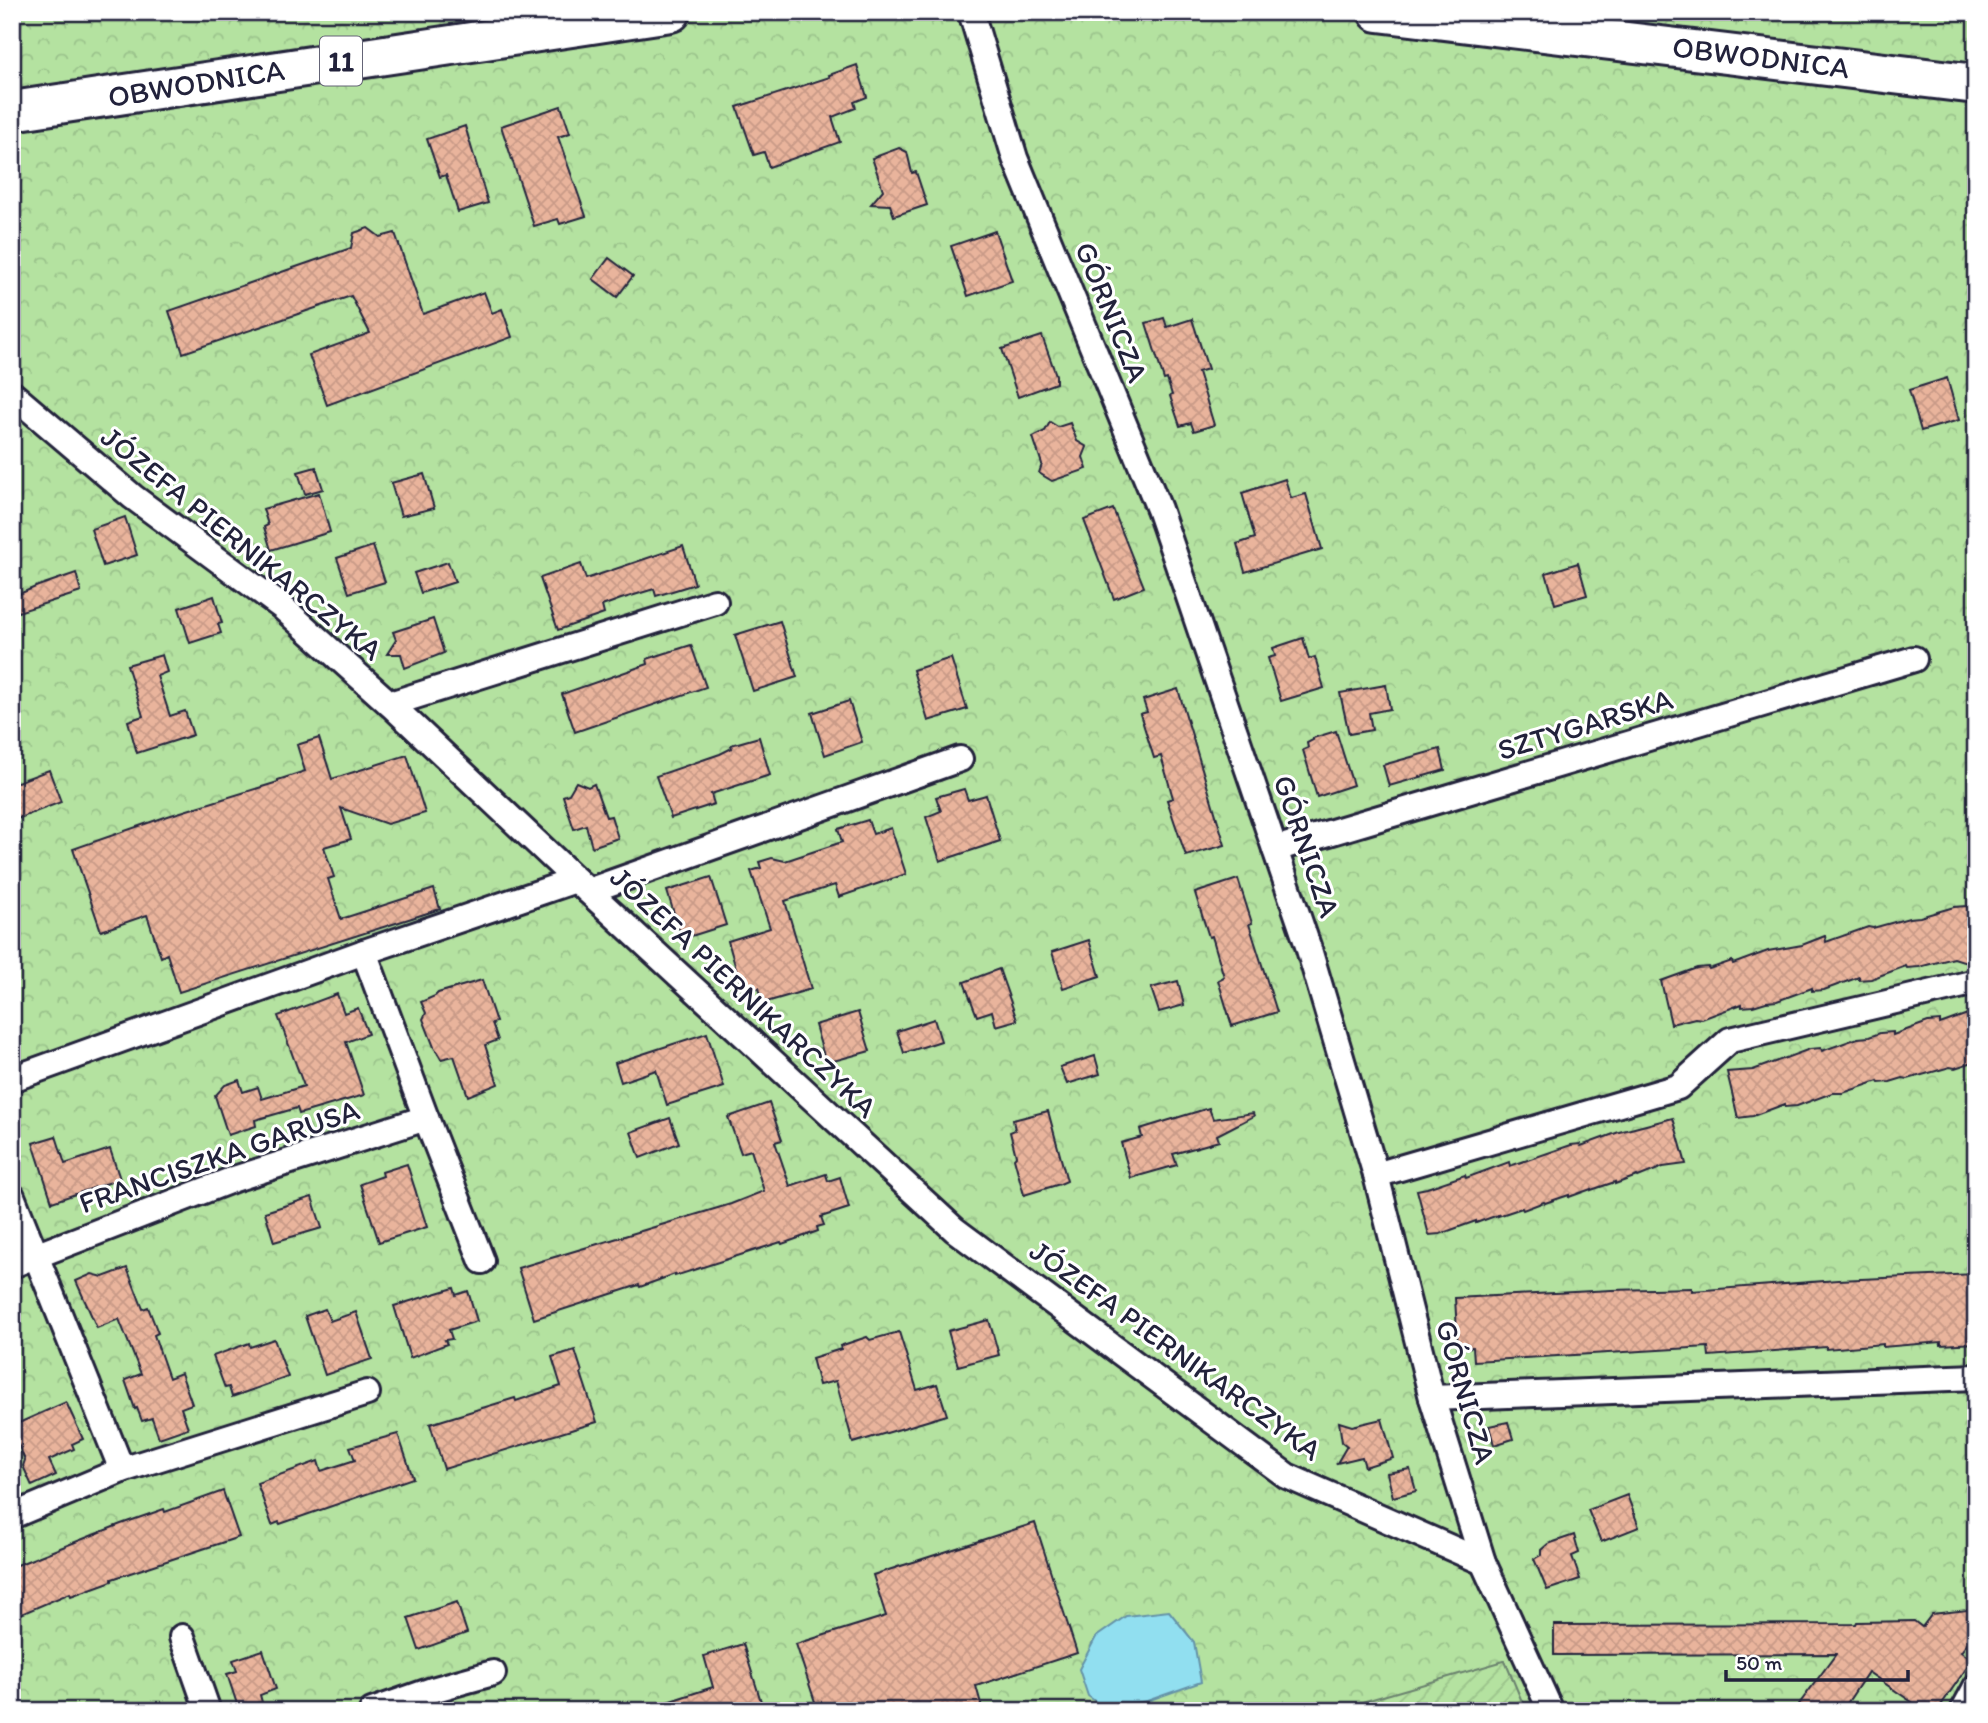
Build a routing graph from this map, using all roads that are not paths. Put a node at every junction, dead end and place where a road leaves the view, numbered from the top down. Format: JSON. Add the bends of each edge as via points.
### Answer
{"nodes":[{"id":1,"x":671,"y":12,"type":"edge"},
{"id":2,"x":971,"y":12,"type":"edge"},
{"id":3,"x":1378,"y":12,"type":"edge"},
{"id":4,"x":1976,"y":84,"type":"edge"},
{"id":5,"x":12,"y":111,"type":"edge"},
{"id":6,"x":12,"y":394,"type":"edge"},
{"id":7,"x":715,"y":602,"type":"dead end"},
{"id":8,"x":1914,"y":659,"type":"dead end"},
{"id":9,"x":390,"y":704,"type":"junction"},
{"id":10,"x":960,"y":759,"type":"dead end"},
{"id":11,"x":1275,"y":849,"type":"junction"},
{"id":12,"x":582,"y":886,"type":"junction"},
{"id":13,"x":364,"y":952,"type":"junction"},
{"id":14,"x":1976,"y":982,"type":"edge"},
{"id":15,"x":12,"y":1079,"type":"edge"},
{"id":16,"x":426,"y":1118,"type":"junction"},
{"id":17,"x":1376,"y":1175,"type":"junction"},
{"id":18,"x":12,"y":1196,"type":"edge"},
{"id":19,"x":24,"y":1260,"type":"edge"},
{"id":20,"x":482,"y":1261,"type":"dead end"},
{"id":21,"x":1976,"y":1377,"type":"edge"},
{"id":22,"x":367,"y":1393,"type":"dead end"},
{"id":23,"x":1432,"y":1398,"type":"junction"},
{"id":24,"x":122,"y":1470,"type":"junction"},
{"id":25,"x":12,"y":1516,"type":"edge"},
{"id":26,"x":1483,"y":1562,"type":"junction"},
{"id":27,"x":182,"y":1637,"type":"dead end"},
{"id":28,"x":493,"y":1673,"type":"dead end"},
{"id":29,"x":1976,"y":1687,"type":"edge"},
{"id":30,"x":208,"y":1711,"type":"edge"},
{"id":31,"x":372,"y":1711,"type":"edge"},
{"id":32,"x":1551,"y":1711,"type":"edge"},
{"id":33,"x":1963,"y":1711,"type":"edge"}],
"edges":[{"from":1,"to":5,"type":"highway","name":"OBWODNICA","number":"11"},
{"from":2,"to":11,"type":"street","name":"GÓRNICZA","via":[[1015,158],[1159,509]]},
{"from":3,"to":4,"type":"highway","name":"OBWODNICA"},
{"from":6,"to":9,"type":"street","name":"JÓZEFA PIERNIKARCZYKA","via":[[133,497],[282,607]]},
{"from":7,"to":9,"type":"street"},
{"from":8,"to":11,"type":"street","name":"SZTYGARSKA"},
{"from":9,"to":12,"type":"street","name":"JÓZEFA PIERNIKARCZYKA"},
{"from":10,"to":12,"type":"street"},
{"from":11,"to":17,"type":"street","name":"GÓRNICZA"},
{"from":12,"to":13,"type":"street"},
{"from":12,"to":26,"type":"street","name":"JÓZEFA PIERNIKARCZYKA","via":[[955,1230],[1287,1476]]},
{"from":13,"to":15,"type":"street"},
{"from":13,"to":16,"type":"street"},
{"from":14,"to":17,"type":"street","via":[[1730,1040],[1678,1087]]},
{"from":16,"to":19,"type":"street","name":"FRANCISZKA GARUSA","via":[[234,1179]]},
{"from":16,"to":20,"type":"street"},
{"from":17,"to":23,"type":"street","name":"GÓRNICZA"},
{"from":18,"to":19,"type":"street"},
{"from":19,"to":24,"type":"street"},
{"from":21,"to":23,"type":"street"},
{"from":22,"to":24,"type":"street"},
{"from":23,"to":26,"type":"street","name":"GÓRNICZA"},
{"from":24,"to":25,"type":"street"},
{"from":26,"to":32,"type":"street","name":"GÓRNICZA"},
{"from":27,"to":30,"type":"street"},
{"from":28,"to":31,"type":"street"},
{"from":29,"to":33,"type":"street"}]}
